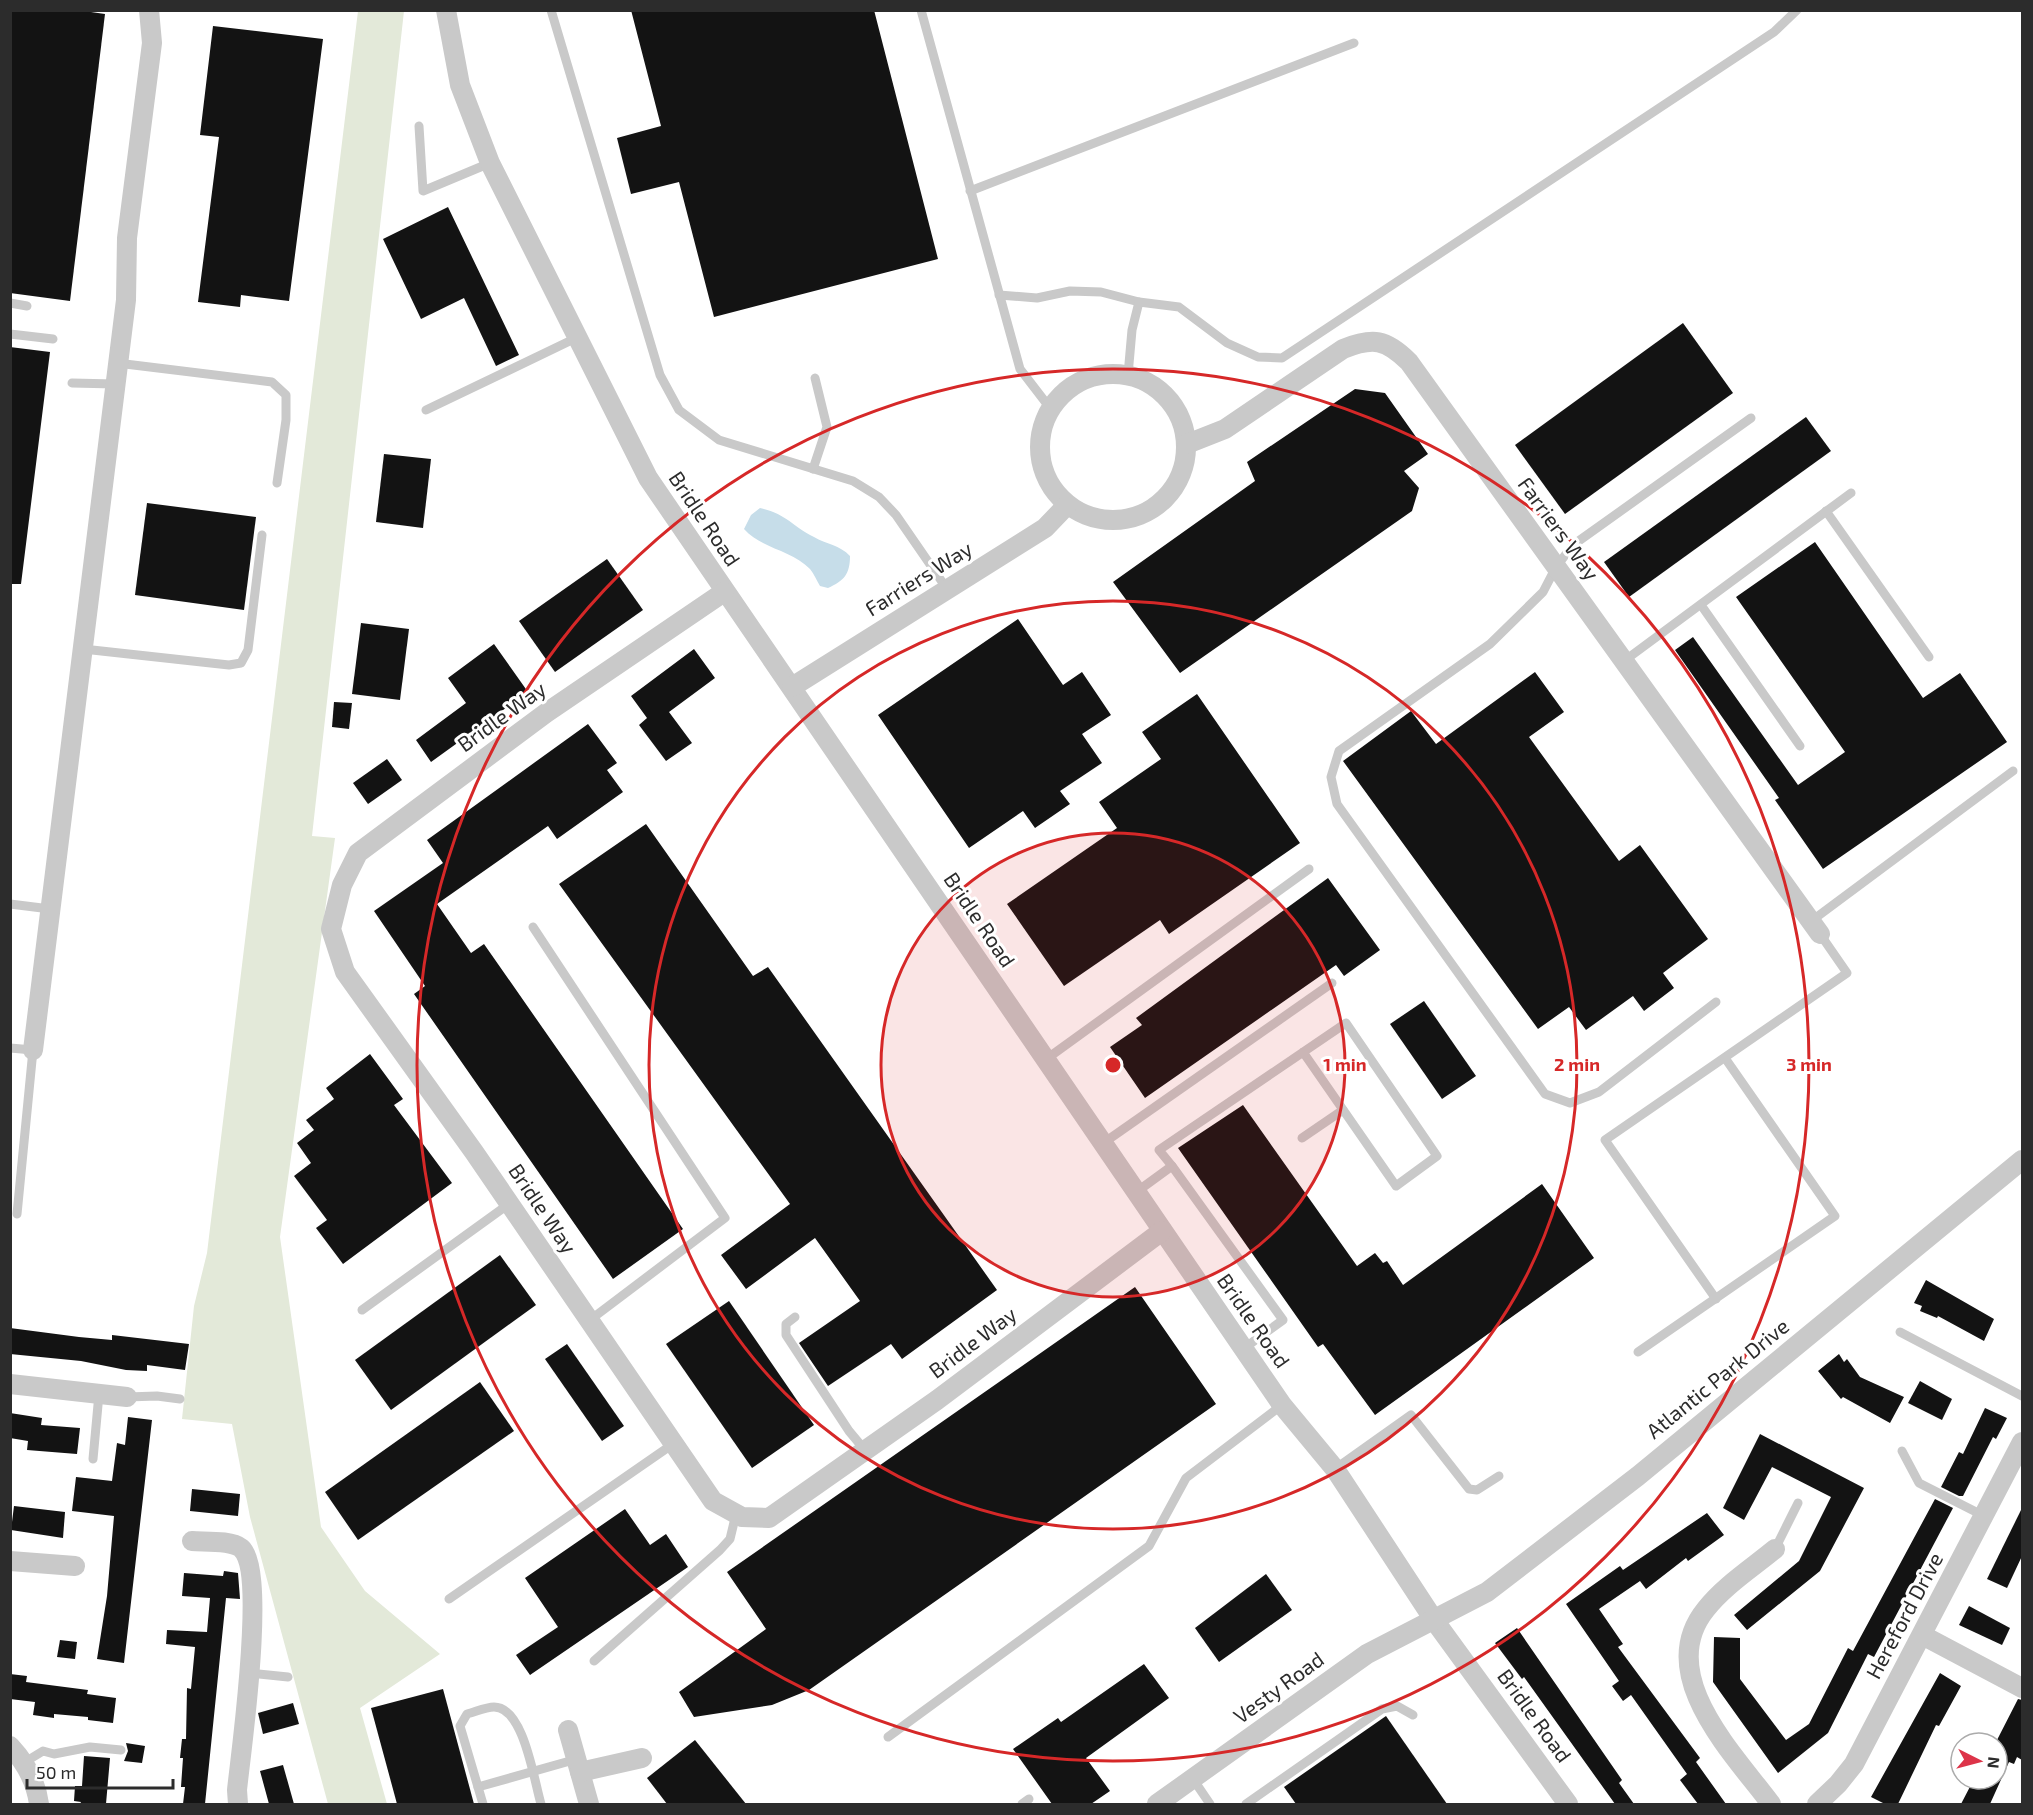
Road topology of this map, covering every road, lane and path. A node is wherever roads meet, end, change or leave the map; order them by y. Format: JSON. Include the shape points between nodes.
{"nodes":[{"id":1,"x":149,"y":10,"type":"edge"},
{"id":2,"x":446,"y":10,"type":"edge"},
{"id":3,"x":550,"y":10,"type":"edge"},
{"id":4,"x":921,"y":10,"type":"edge"},
{"id":5,"x":1797,"y":10,"type":"edge"},
{"id":6,"x":1354,"y":43,"type":"dead end"},
{"id":7,"x":419,"y":126,"type":"dead end"},
{"id":8,"x":490,"y":163,"type":"junction"},
{"id":9,"x":970,"y":191,"type":"junction"},
{"id":10,"x":999,"y":295,"type":"junction"},
{"id":11,"x":1139,"y":302,"type":"junction"},
{"id":12,"x":10,"y":303,"type":"edge"},
{"id":13,"x":27,"y":306,"type":"dead end"},
{"id":14,"x":10,"y":334,"type":"edge"},
{"id":15,"x":576,"y":338,"type":"junction"},
{"id":16,"x":52,"y":339,"type":"dead end"},
{"id":17,"x":117,"y":363,"type":"junction"},
{"id":18,"x":1128,"y":375,"type":"junction"},
{"id":19,"x":815,"y":378,"type":"dead end"},
{"id":20,"x":72,"y":384,"type":"dead end"},
{"id":21,"x":115,"y":384,"type":"junction"},
{"id":22,"x":1050,"y":408,"type":"junction"},
{"id":23,"x":426,"y":410,"type":"dead end"},
{"id":24,"x":1751,"y":418,"type":"dead end"},
{"id":25,"x":1187,"y":444,"type":"junction"},
{"id":26,"x":813,"y":469,"type":"junction"},
{"id":27,"x":277,"y":483,"type":"dead end"},
{"id":28,"x":1851,"y":493,"type":"dead end"},
{"id":29,"x":1067,"y":505,"type":"junction"},
{"id":30,"x":1826,"y":511,"type":"junction"},
{"id":31,"x":262,"y":535,"type":"dead end"},
{"id":32,"x":1556,"y":567,"type":"junction"},
{"id":33,"x":947,"y":589,"type":"junction"},
{"id":34,"x":724,"y":592,"type":"junction"},
{"id":35,"x":1701,"y":605,"type":"junction"},
{"id":36,"x":83,"y":649,"type":"junction"},
{"id":37,"x":1929,"y":657,"type":"dead end"},
{"id":38,"x":1624,"y":662,"type":"junction"},
{"id":39,"x":792,"y":687,"type":"junction"},
{"id":40,"x":1800,"y":746,"type":"dead end"},
{"id":41,"x":2013,"y":771,"type":"dead end"},
{"id":42,"x":1309,"y":870,"type":"dead end"},
{"id":43,"x":10,"y":904,"type":"edge"},
{"id":44,"x":50,"y":909,"type":"junction"},
{"id":45,"x":533,"y":927,"type":"dead end"},
{"id":46,"x":1815,"y":928,"type":"junction"},
{"id":47,"x":1332,"y":983,"type":"dead end"},
{"id":48,"x":1716,"y":1002,"type":"dead end"},
{"id":49,"x":10,"y":1048,"type":"edge"},
{"id":50,"x":33,"y":1050,"type":"junction"},
{"id":51,"x":1303,"y":1052,"type":"junction"},
{"id":52,"x":1725,"y":1058,"type":"junction"},
{"id":53,"x":1045,"y":1060,"type":"junction"},
{"id":54,"x":1343,"y":1110,"type":"junction"},
{"id":55,"x":1302,"y":1138,"type":"dead end"},
{"id":56,"x":1102,"y":1144,"type":"junction"},
{"id":57,"x":2022,"y":1160,"type":"edge"},
{"id":58,"x":1172,"y":1166,"type":"junction"},
{"id":59,"x":1135,"y":1193,"type":"junction"},
{"id":60,"x":509,"y":1204,"type":"junction"},
{"id":61,"x":17,"y":1214,"type":"dead end"},
{"id":62,"x":1162,"y":1232,"type":"junction"},
{"id":63,"x":1716,"y":1299,"type":"junction"},
{"id":64,"x":362,"y":1310,"type":"dead end"},
{"id":65,"x":795,"y":1317,"type":"dead end"},
{"id":66,"x":590,"y":1320,"type":"junction"},
{"id":67,"x":1900,"y":1332,"type":"dead end"},
{"id":68,"x":1243,"y":1349,"type":"junction"},
{"id":69,"x":1638,"y":1352,"type":"dead end"},
{"id":70,"x":10,"y":1384,"type":"edge"},
{"id":71,"x":99,"y":1394,"type":"junction"},
{"id":72,"x":2022,"y":1396,"type":"edge"},
{"id":73,"x":127,"y":1397,"type":"joint"},
{"id":74,"x":180,"y":1399,"type":"dead end"},
{"id":75,"x":1281,"y":1405,"type":"junction"},
{"id":76,"x":2022,"y":1442,"type":"edge"},
{"id":77,"x":672,"y":1444,"type":"junction"},
{"id":78,"x":864,"y":1449,"type":"junction"},
{"id":79,"x":1902,"y":1451,"type":"dead end"},
{"id":80,"x":93,"y":1459,"type":"dead end"},
{"id":81,"x":1335,"y":1469,"type":"junction"},
{"id":82,"x":1499,"y":1476,"type":"dead end"},
{"id":83,"x":1798,"y":1503,"type":"dead end"},
{"id":84,"x":736,"y":1514,"type":"junction"},
{"id":85,"x":1983,"y":1516,"type":"junction"},
{"id":86,"x":192,"y":1541,"type":"dead end"},
{"id":87,"x":1774,"y":1549,"type":"joint"},
{"id":88,"x":10,"y":1562,"type":"edge"},
{"id":89,"x":75,"y":1566,"type":"dead end"},
{"id":90,"x":449,"y":1599,"type":"dead end"},
{"id":91,"x":1434,"y":1620,"type":"junction"},
{"id":92,"x":1922,"y":1635,"type":"junction"},
{"id":93,"x":594,"y":1661,"type":"dead end"},
{"id":94,"x":249,"y":1673,"type":"junction"},
{"id":95,"x":288,"y":1677,"type":"dead end"},
{"id":96,"x":2022,"y":1688,"type":"edge"},
{"id":97,"x":1413,"y":1716,"type":"dead end"},
{"id":98,"x":568,"y":1730,"type":"dead end"},
{"id":99,"x":888,"y":1737,"type":"dead end"},
{"id":100,"x":10,"y":1746,"type":"edge"},
{"id":101,"x":121,"y":1750,"type":"dead end"},
{"id":102,"x":642,"y":1758,"type":"dead end"},
{"id":103,"x":25,"y":1762,"type":"junction"},
{"id":104,"x":578,"y":1766,"type":"junction"},
{"id":105,"x":531,"y":1771,"type":"junction"},
{"id":106,"x":1192,"y":1779,"type":"junction"},
{"id":107,"x":478,"y":1787,"type":"junction"},
{"id":108,"x":39,"y":1804,"type":"edge"},
{"id":109,"x":238,"y":1804,"type":"edge"},
{"id":110,"x":483,"y":1804,"type":"edge"},
{"id":111,"x":541,"y":1804,"type":"edge"},
{"id":112,"x":589,"y":1804,"type":"edge"},
{"id":113,"x":1157,"y":1804,"type":"edge"},
{"id":114,"x":1210,"y":1804,"type":"edge"},
{"id":115,"x":1246,"y":1804,"type":"edge"},
{"id":116,"x":1568,"y":1804,"type":"edge"},
{"id":117,"x":1771,"y":1804,"type":"edge"},
{"id":118,"x":1817,"y":1804,"type":"edge"}],
"edges":[{"from":1,"to":17,"type":"street","via":[[152,43],[127,238],[126,300]]},
{"from":2,"to":8,"type":"street","name":"Bridle Road","via":[[460,85]]},
{"from":3,"to":26,"type":"lane","via":[[660,375],[679,410],[719,440]]},
{"from":4,"to":9,"type":"lane"},
{"from":5,"to":11,"type":"lane","via":[[1774,32],[1282,358],[1258,357],[1227,344],[1179,307]]},
{"from":6,"to":9,"type":"lane"},
{"from":7,"to":8,"type":"lane","via":[[423,190]]},
{"from":8,"to":15,"type":"street","name":"Bridle Road"},
{"from":9,"to":10,"type":"lane"},
{"from":10,"to":11,"type":"lane","via":[[1037,298],[1070,291],[1101,292]]},
{"from":10,"to":22,"type":"lane","via":[[1020,369]]},
{"from":11,"to":18,"type":"lane"},
{"from":12,"to":13,"type":"lane"},
{"from":14,"to":16,"type":"lane"},
{"from":15,"to":23,"type":"lane"},
{"from":15,"to":34,"type":"street","name":"Bridle Road","via":[[648,478]]},
{"from":17,"to":21,"type":"street"},
{"from":17,"to":27,"type":"lane","via":[[272,382],[286,395]]},
{"from":18,"to":22,"type":"street","via":[[1099,374],[1074,384]]},
{"from":18,"to":25,"type":"street","via":[[1154,385],[1168,398],[1182,422]]},
{"from":19,"to":26,"type":"lane","via":[[827,427]]},
{"from":20,"to":21,"type":"lane"},
{"from":21,"to":36,"type":"street"},
{"from":22,"to":29,"type":"street","via":[[1039,443],[1042,467],[1050,485]]},
{"from":24,"to":32,"type":"lane","via":[[1573,545]]},
{"from":25,"to":29,"type":"street","via":[[1182,474],[1168,497],[1153,509],[1130,519],[1105,520]]},
{"from":25,"to":32,"type":"street","name":"Farriers Way","via":[[1225,429],[1343,349],[1365,340],[1392,345],[1409,362]]},
{"from":26,"to":33,"type":"lane","via":[[853,481],[879,497]]},
{"from":28,"to":30,"type":"lane"},
{"from":29,"to":33,"type":"street","name":"Farriers Way","via":[[1045,528]]},
{"from":30,"to":35,"type":"lane"},
{"from":30,"to":37,"type":"lane"},
{"from":31,"to":36,"type":"lane","via":[[248,650],[240,663]]},
{"from":32,"to":38,"type":"street","name":"Farriers Way"},
{"from":32,"to":48,"type":"lane","via":[[1543,592],[1490,644],[1340,751],[1331,777],[1337,804],[1545,1094],[1570,1103],[1599,1092]]},
{"from":33,"to":39,"type":"street","name":"Farriers Way"},
{"from":34,"to":39,"type":"street","name":"Bridle Road"},
{"from":34,"to":60,"type":"street","name":"Bridle Way","via":[[546,713],[358,853],[342,885],[331,929],[345,972]]},
{"from":35,"to":38,"type":"lane"},
{"from":35,"to":40,"type":"lane"},
{"from":36,"to":44,"type":"street"},
{"from":38,"to":46,"type":"street","name":"Farriers Way"},
{"from":39,"to":53,"type":"street","name":"Bridle Road"},
{"from":41,"to":46,"type":"lane"},
{"from":42,"to":53,"type":"lane"},
{"from":43,"to":44,"type":"lane"},
{"from":44,"to":50,"type":"street"},
{"from":45,"to":66,"type":"lane","via":[[725,1218]]},
{"from":46,"to":52,"type":"lane","via":[[1847,973]]},
{"from":47,"to":56,"type":"lane"},
{"from":49,"to":50,"type":"lane"},
{"from":50,"to":61,"type":"lane"},
{"from":51,"to":54,"type":"lane"},
{"from":51,"to":54,"type":"lane","via":[[1346,1023],[1437,1156],[1396,1186]]},
{"from":51,"to":58,"type":"lane","via":[[1159,1150]]},
{"from":52,"to":63,"type":"lane","via":[[1834,1216]]},
{"from":52,"to":63,"type":"lane","via":[[1605,1140]]},
{"from":53,"to":56,"type":"street","name":"Bridle Road"},
{"from":54,"to":55,"type":"lane"},
{"from":56,"to":59,"type":"street","name":"Bridle Road"},
{"from":57,"to":91,"type":"street","name":"Atlantic Park Drive","via":[[1638,1476],[1478,1598]]},
{"from":58,"to":59,"type":"lane"},
{"from":58,"to":68,"type":"lane","via":[[1283,1320]]},
{"from":59,"to":62,"type":"street","name":"Bridle Road"},
{"from":60,"to":64,"type":"lane"},
{"from":60,"to":66,"type":"street","name":"Bridle Way"},
{"from":62,"to":68,"type":"street","name":"Bridle Road"},
{"from":62,"to":78,"type":"street","name":"Bridle Way","via":[[937,1400]]},
{"from":63,"to":69,"type":"lane"},
{"from":65,"to":78,"type":"lane","via":[[786,1324],[786,1335]]},
{"from":66,"to":77,"type":"street","name":"Bridle Way"},
{"from":67,"to":72,"type":"lane"},
{"from":68,"to":75,"type":"street","name":"Bridle Road"},
{"from":70,"to":71,"type":"street"},
{"from":71,"to":73,"type":"street"},
{"from":71,"to":80,"type":"lane"},
{"from":73,"to":74,"type":"lane"},
{"from":75,"to":81,"type":"street","name":"Bridle Road"},
{"from":75,"to":99,"type":"lane","via":[[1186,1478],[1149,1546]]},
{"from":76,"to":85,"type":"street","name":"Hereford Drive"},
{"from":77,"to":84,"type":"street","name":"Bridle Way","via":[[712,1501]]},
{"from":77,"to":90,"type":"lane"},
{"from":78,"to":84,"type":"street","name":"Bridle Way","via":[[769,1518]]},
{"from":79,"to":85,"type":"lane","via":[[1919,1483]]},
{"from":81,"to":82,"type":"lane","via":[[1411,1414],[1468,1489],[1477,1490]]},
{"from":81,"to":91,"type":"street","name":"Bridle Road"},
{"from":83,"to":87,"type":"lane"},
{"from":84,"to":93,"type":"lane","via":[[730,1539],[720,1550]]},
{"from":85,"to":92,"type":"street","name":"Hereford Drive"},
{"from":86,"to":94,"type":"street","via":[[236,1545],[246,1554],[253,1612]]},
{"from":87,"to":117,"type":"street","via":[[1706,1609],[1694,1633],[1689,1660],[1697,1700]]},
{"from":88,"to":89,"type":"street"},
{"from":91,"to":106,"type":"street","name":"Vesty Road","via":[[1367,1654]]},
{"from":91,"to":116,"type":"street","name":"Bridle Road"},
{"from":92,"to":96,"type":"street"},
{"from":92,"to":118,"type":"street","name":"Hereford Drive","via":[[1854,1764]]},
{"from":94,"to":95,"type":"lane"},
{"from":94,"to":109,"type":"street"},
{"from":97,"to":115,"type":"lane","via":[[1397,1706],[1382,1709]]},
{"from":98,"to":104,"type":"street"},
{"from":100,"to":103,"type":"street"},
{"from":101,"to":103,"type":"lane","via":[[82,1748],[54,1754],[43,1751]]},
{"from":102,"to":104,"type":"street"},
{"from":103,"to":108,"type":"street"},
{"from":104,"to":105,"type":"lane"},
{"from":104,"to":112,"type":"street"},
{"from":105,"to":107,"type":"lane"},
{"from":105,"to":107,"type":"lane","via":[[520,1727],[507,1710],[494,1707],[467,1714],[460,1726]]},
{"from":105,"to":111,"type":"lane"},
{"from":106,"to":113,"type":"street","name":"Vesty Road"},
{"from":106,"to":114,"type":"lane"},
{"from":107,"to":110,"type":"lane"}]}
